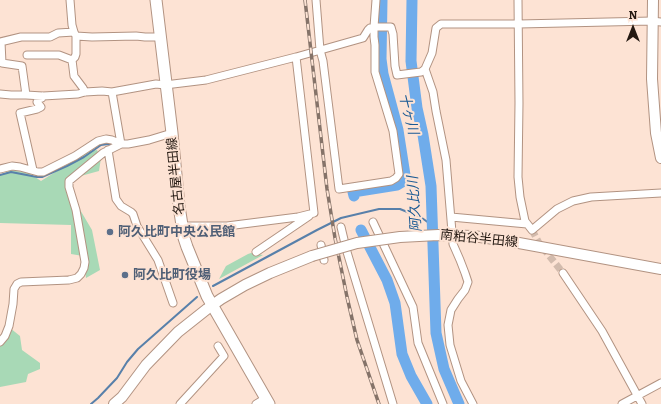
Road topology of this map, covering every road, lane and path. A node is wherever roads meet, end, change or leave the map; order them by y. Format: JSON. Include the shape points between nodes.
{"nodes":[{"id":1,"x":70,"y":0,"type":"edge"},
{"id":2,"x":156,"y":0,"type":"edge"},
{"id":3,"x":316,"y":0,"type":"edge"},
{"id":4,"x":376,"y":0,"type":"edge"},
{"id":5,"x":518,"y":0,"type":"edge"},
{"id":6,"x":653,"y":0,"type":"edge"},
{"id":7,"x":657,"y":21,"type":"edge"},
{"id":8,"x":519,"y":24,"type":"junction"},
{"id":9,"x":376,"y":27,"type":"junction"},
{"id":10,"x":75,"y":34,"type":"junction"},
{"id":11,"x":160,"y":37,"type":"junction"},
{"id":12,"x":1,"y":42,"type":"edge"},
{"id":13,"x":320,"y":50,"type":"junction"},
{"id":14,"x":27,"y":56,"type":"dead end"},
{"id":15,"x":296,"y":56,"type":"junction"},
{"id":16,"x":72,"y":60,"type":"junction"},
{"id":17,"x":423,"y":70,"type":"junction"},
{"id":18,"x":165,"y":85,"type":"junction"},
{"id":19,"x":85,"y":92,"type":"junction"},
{"id":20,"x":112,"y":92,"type":"junction"},
{"id":21,"x":0,"y":94,"type":"edge"},
{"id":22,"x":26,"y":95,"type":"junction"},
{"id":23,"x":43,"y":96,"type":"junction"},
{"id":24,"x":657,"y":107,"type":"edge"},
{"id":25,"x":172,"y":134,"type":"junction"},
{"id":26,"x":121,"y":144,"type":"junction"},
{"id":27,"x":108,"y":150,"type":"junction"},
{"id":28,"x":661,"y":158,"type":"edge"},
{"id":29,"x":0,"y":169,"type":"edge"},
{"id":30,"x":33,"y":170,"type":"junction"},
{"id":31,"x":661,"y":193,"type":"edge"},
{"id":32,"x":314,"y":213,"type":"junction"},
{"id":33,"x":451,"y":217,"type":"junction"},
{"id":34,"x":373,"y":222,"type":"dead end"},
{"id":35,"x":527,"y":224,"type":"junction"},
{"id":36,"x":182,"y":226,"type":"junction"},
{"id":37,"x":341,"y":227,"type":"dead end"},
{"id":38,"x":321,"y":245,"type":"dead end"},
{"id":39,"x":256,"y":252,"type":"dead end"},
{"id":40,"x":324,"y":260,"type":"dead end"},
{"id":41,"x":661,"y":269,"type":"edge"},
{"id":42,"x":563,"y":273,"type":"tunnel mouth"},
{"id":43,"x":173,"y":303,"type":"dead end"},
{"id":44,"x":212,"y":305,"type":"junction"},
{"id":45,"x":0,"y":342,"type":"edge"},
{"id":46,"x":218,"y":346,"type":"dead end"},
{"id":47,"x":661,"y":383,"type":"edge"},
{"id":48,"x":637,"y":396,"type":"junction"},
{"id":49,"x":268,"y":401,"type":"edge"},
{"id":50,"x":114,"y":404,"type":"edge"},
{"id":51,"x":180,"y":404,"type":"edge"},
{"id":52,"x":256,"y":404,"type":"edge"},
{"id":53,"x":393,"y":404,"type":"edge"},
{"id":54,"x":443,"y":404,"type":"edge"},
{"id":55,"x":473,"y":404,"type":"edge"},
{"id":56,"x":622,"y":404,"type":"edge"},
{"id":57,"x":642,"y":404,"type":"edge"}],
"edges":[{"from":1,"to":10,"type":"street"},
{"from":2,"to":11,"type":"main road","name":"名古屋半田線"},
{"from":3,"to":13,"type":"street"},
{"from":4,"to":9,"type":"street"},
{"from":5,"to":8,"type":"street"},
{"from":6,"to":7,"type":"main road"},
{"from":7,"to":8,"type":"street"},
{"from":7,"to":24,"type":"main road","via":[[652,79]]},
{"from":8,"to":17,"type":"street","via":[[441,24],[436,28],[432,54]]},
{"from":8,"to":35,"type":"street","via":[[518,177],[524,221]]},
{"from":9,"to":13,"type":"street","via":[[368,30],[363,38]]},
{"from":9,"to":13,"type":"street","via":[[375,72],[393,131],[399,174],[391,181],[339,190]]},
{"from":9,"to":17,"type":"street","via":[[391,27],[395,70],[398,75]]},
{"from":10,"to":11,"type":"street","via":[[92,37]]},
{"from":10,"to":12,"type":"street","via":[[58,33],[50,38],[21,37]]},
{"from":10,"to":16,"type":"street","via":[[76,54]]},
{"from":11,"to":18,"type":"main road","name":"名古屋半田線"},
{"from":12,"to":22,"type":"street","via":[[2,63],[22,66]]},
{"from":13,"to":15,"type":"street"},
{"from":14,"to":16,"type":"street","via":[[59,55]]},
{"from":15,"to":18,"type":"street","via":[[206,80]]},
{"from":15,"to":32,"type":"street"},
{"from":16,"to":19,"type":"street","via":[[74,76]]},
{"from":17,"to":33,"type":"street","via":[[433,92],[446,160]]},
{"from":18,"to":20,"type":"street","via":[[156,84]]},
{"from":18,"to":25,"type":"main road","name":"名古屋半田線"},
{"from":19,"to":20,"type":"street"},
{"from":19,"to":23,"type":"street"},
{"from":20,"to":26,"type":"street"},
{"from":21,"to":22,"type":"street"},
{"from":22,"to":23,"type":"street"},
{"from":23,"to":30,"type":"street","via":[[37,102],[40,107],[20,112]]},
{"from":24,"to":28,"type":"main road","via":[[656,133]]},
{"from":25,"to":26,"type":"street"},
{"from":25,"to":36,"type":"main road","name":"名古屋半田線"},
{"from":26,"to":27,"type":"street"},
{"from":26,"to":30,"type":"street","via":[[106,139],[98,141],[61,164],[43,172]]},
{"from":27,"to":43,"type":"street","via":[[116,199],[133,214],[137,226],[158,260]]},
{"from":27,"to":45,"type":"street","via":[[70,181],[69,187],[76,210],[85,262],[81,274],[69,280],[17,284],[14,289],[9,326]]},
{"from":29,"to":30,"type":"street","via":[[20,166]]},
{"from":31,"to":35,"type":"street","via":[[573,200],[557,209],[532,230]]},
{"from":32,"to":36,"type":"street","via":[[227,226]]},
{"from":32,"to":39,"type":"street"},
{"from":33,"to":35,"type":"street"},
{"from":33,"to":55,"type":"street","via":[[453,244],[468,282],[452,310],[448,325],[450,345],[461,381]]},
{"from":34,"to":54,"type":"street","via":[[413,307],[418,343]]},
{"from":36,"to":44,"type":"main road","name":"名古屋半田線","via":[[187,247]]},
{"from":37,"to":53,"type":"street"},
{"from":38,"to":40,"type":"street"},
{"from":41,"to":44,"type":"main road","name":"南粕谷半田線","bridge":true,"via":[[473,236],[400,237],[357,243],[312,256],[270,273]]},
{"from":42,"to":48,"type":"street","via":[[602,331]]},
{"from":44,"to":49,"type":"main road","name":"名古屋半田線"},
{"from":44,"to":50,"type":"main road","name":"南粕谷半田線","via":[[178,332]]},
{"from":46,"to":51,"type":"street","via":[[224,356]]},
{"from":47,"to":48,"type":"street"},
{"from":48,"to":56,"type":"street"},
{"from":48,"to":57,"type":"street"},
{"from":49,"to":52,"type":"street"}]}
